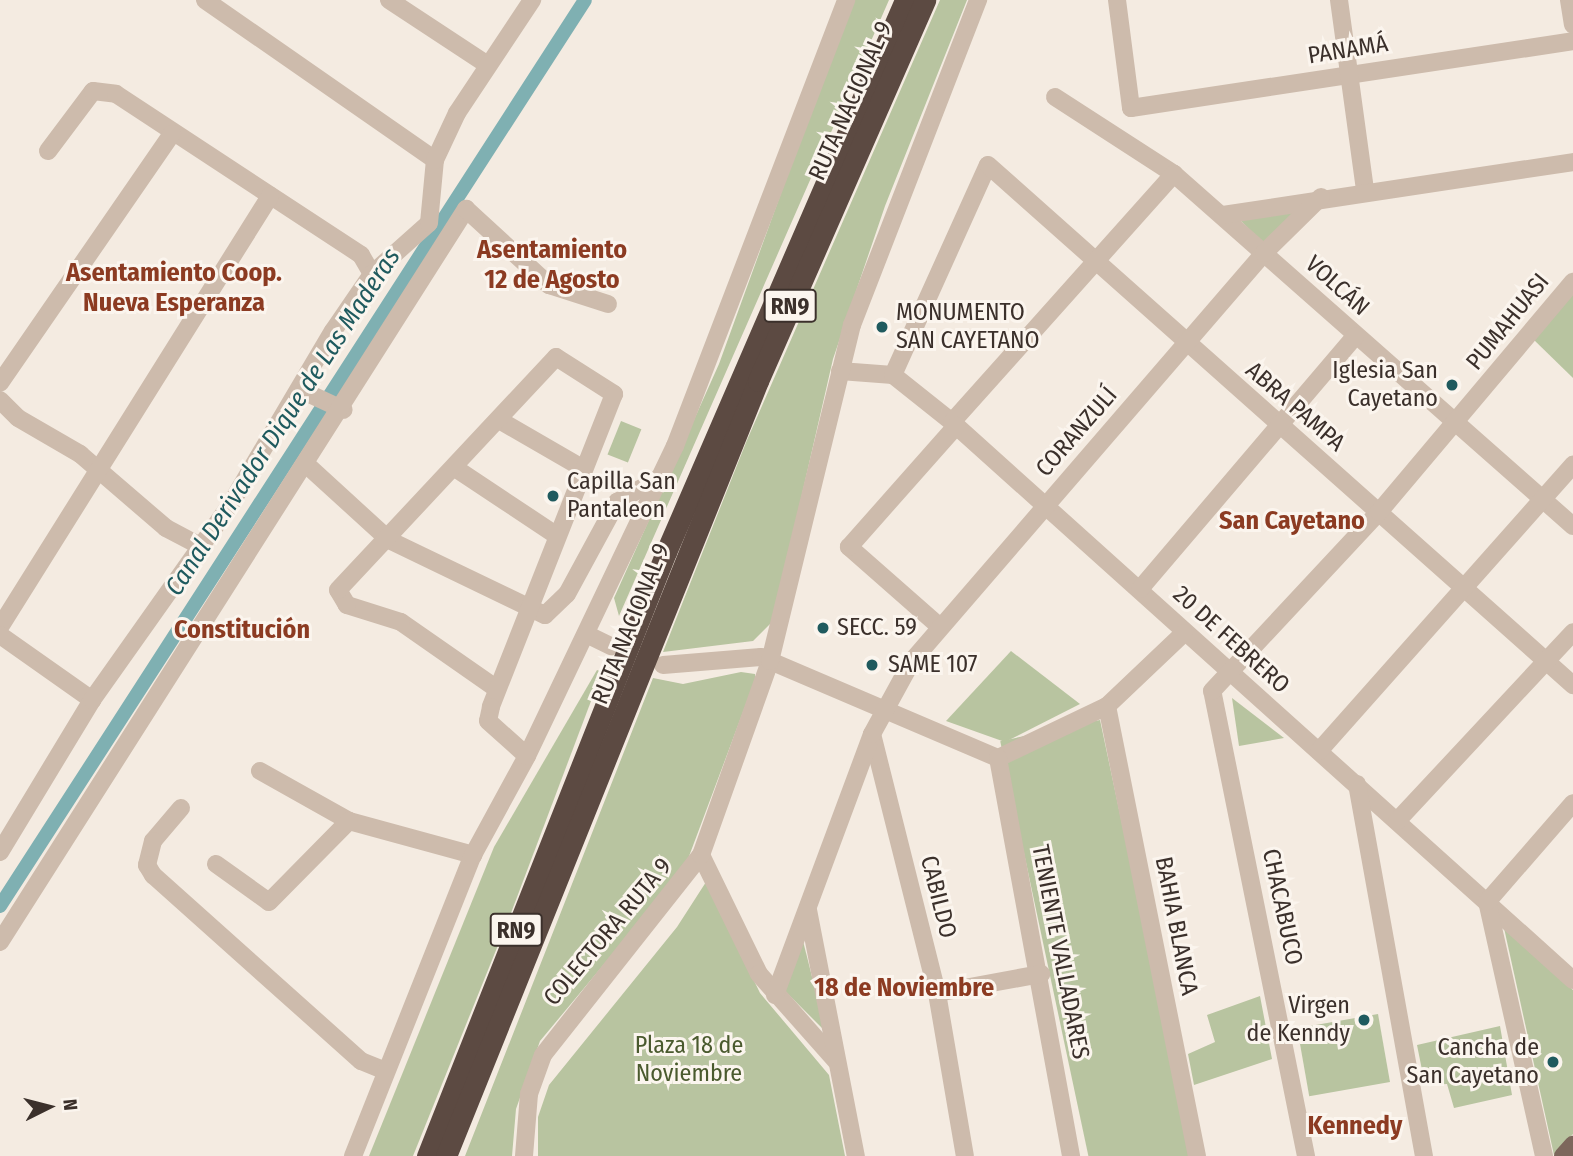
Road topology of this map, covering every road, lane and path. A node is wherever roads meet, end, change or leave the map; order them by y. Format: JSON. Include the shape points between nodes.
{"nodes":[{"id":1,"x":205,"y":0,"type":"edge"},
{"id":2,"x":389,"y":0,"type":"edge"},
{"id":3,"x":532,"y":0,"type":"edge"},
{"id":4,"x":846,"y":0,"type":"edge"},
{"id":5,"x":905,"y":0,"type":"edge"},
{"id":6,"x":925,"y":0,"type":"edge"},
{"id":7,"x":978,"y":0,"type":"edge"},
{"id":8,"x":1116,"y":0,"type":"edge"},
{"id":9,"x":1339,"y":0,"type":"edge"},
{"id":10,"x":1569,"y":0,"type":"edge"},
{"id":11,"x":1573,"y":25,"type":"edge"},
{"id":12,"x":1573,"y":41,"type":"edge"},
{"id":13,"x":486,"y":64,"type":"junction"},
{"id":14,"x":1349,"y":74,"type":"junction"},
{"id":15,"x":1055,"y":97,"type":"dead end"},
{"id":16,"x":172,"y":134,"type":"junction"},
{"id":17,"x":48,"y":151,"type":"dead end"},
{"id":18,"x":435,"y":160,"type":"junction"},
{"id":19,"x":1573,"y":162,"type":"edge"},
{"id":20,"x":1174,"y":174,"type":"junction"},
{"id":21,"x":1365,"y":189,"type":"junction"},
{"id":22,"x":270,"y":196,"type":"junction"},
{"id":23,"x":1321,"y":197,"type":"junction"},
{"id":24,"x":1223,"y":215,"type":"junction"},
{"id":25,"x":1264,"y":253,"type":"junction"},
{"id":26,"x":1096,"y":259,"type":"junction"},
{"id":27,"x":372,"y":274,"type":"junction"},
{"id":28,"x":1573,"y":282,"type":"edge"},
{"id":29,"x":608,"y":304,"type":"dead end"},
{"id":30,"x":1355,"y":336,"type":"junction"},
{"id":31,"x":1185,"y":344,"type":"junction"},
{"id":32,"x":840,"y":370,"type":"junction"},
{"id":33,"x":893,"y":375,"type":"junction"},
{"id":34,"x":0,"y":383,"type":"edge"},
{"id":35,"x":301,"y":390,"type":"junction"},
{"id":36,"x":0,"y":400,"type":"edge"},
{"id":37,"x":332,"y":405,"type":"junction"},
{"id":38,"x":499,"y":421,"type":"junction"},
{"id":39,"x":1457,"y":423,"type":"junction"},
{"id":40,"x":954,"y":424,"type":"junction"},
{"id":41,"x":1280,"y":426,"type":"junction"},
{"id":42,"x":1573,"y":465,"type":"edge"},
{"id":43,"x":308,"y":466,"type":"junction"},
{"id":44,"x":455,"y":468,"type":"junction"},
{"id":45,"x":582,"y":468,"type":"junction"},
{"id":46,"x":100,"y":471,"type":"junction"},
{"id":47,"x":659,"y":478,"type":"junction"},
{"id":48,"x":1543,"y":499,"type":"junction"},
{"id":49,"x":1046,"y":505,"type":"junction"},
{"id":50,"x":1379,"y":512,"type":"junction"},
{"id":51,"x":1573,"y":526,"type":"edge"},
{"id":52,"x":556,"y":534,"type":"junction"},
{"id":53,"x":389,"y":540,"type":"junction"},
{"id":54,"x":202,"y":547,"type":"junction"},
{"id":55,"x":1464,"y":588,"type":"junction"},
{"id":56,"x":1140,"y":589,"type":"junction"},
{"id":57,"x":528,"y":610,"type":"junction"},
{"id":58,"x":653,"y":611,"type":"junction"},
{"id":59,"x":939,"y":626,"type":"junction"},
{"id":60,"x":0,"y":627,"type":"edge"},
{"id":61,"x":1573,"y":632,"type":"edge"},
{"id":62,"x":1184,"y":633,"type":"junction"},
{"id":63,"x":586,"y":634,"type":"junction"},
{"id":64,"x":0,"y":635,"type":"edge"},
{"id":65,"x":611,"y":646,"type":"dead end"},
{"id":66,"x":770,"y":661,"type":"junction"},
{"id":67,"x":1546,"y":661,"type":"junction"},
{"id":68,"x":663,"y":665,"type":"dead end"},
{"id":69,"x":1227,"y":673,"type":"junction"},
{"id":70,"x":1573,"y":685,"type":"edge"},
{"id":71,"x":498,"y":689,"type":"junction"},
{"id":72,"x":92,"y":700,"type":"junction"},
{"id":73,"x":1107,"y":706,"type":"junction"},
{"id":74,"x":615,"y":708,"type":"junction"},
{"id":75,"x":883,"y":709,"type":"junction"},
{"id":76,"x":872,"y":734,"type":"junction"},
{"id":77,"x":1319,"y":751,"type":"junction"},
{"id":78,"x":527,"y":756,"type":"junction"},
{"id":79,"x":998,"y":758,"type":"junction"},
{"id":80,"x":260,"y":771,"type":"dead end"},
{"id":81,"x":1357,"y":784,"type":"junction"},
{"id":82,"x":1573,"y":803,"type":"edge"},
{"id":83,"x":181,"y":808,"type":"dead end"},
{"id":84,"x":349,"y":821,"type":"junction"},
{"id":85,"x":1398,"y":821,"type":"junction"},
{"id":86,"x":0,"y":852,"type":"edge"},
{"id":87,"x":473,"y":855,"type":"junction"},
{"id":88,"x":701,"y":855,"type":"junction"},
{"id":89,"x":216,"y":864,"type":"dead end"},
{"id":90,"x":1487,"y":902,"type":"junction"},
{"id":91,"x":808,"y":910,"type":"junction"},
{"id":92,"x":0,"y":942,"type":"edge"},
{"id":93,"x":1041,"y":974,"type":"junction"},
{"id":94,"x":1572,"y":976,"type":"edge"},
{"id":95,"x":937,"y":993,"type":"junction"},
{"id":96,"x":775,"y":995,"type":"junction"},
{"id":97,"x":838,"y":1062,"type":"junction"},
{"id":98,"x":386,"y":1071,"type":"junction"},
{"id":99,"x":1573,"y":1145,"type":"edge"},
{"id":100,"x":353,"y":1156,"type":"edge"},
{"id":101,"x":427,"y":1156,"type":"edge"},
{"id":102,"x":446,"y":1156,"type":"edge"},
{"id":103,"x":524,"y":1156,"type":"edge"},
{"id":104,"x":856,"y":1156,"type":"edge"},
{"id":105,"x":965,"y":1156,"type":"edge"},
{"id":106,"x":1071,"y":1156,"type":"edge"},
{"id":107,"x":1196,"y":1156,"type":"edge"},
{"id":108,"x":1306,"y":1156,"type":"edge"},
{"id":109,"x":1424,"y":1156,"type":"edge"},
{"id":110,"x":1544,"y":1156,"type":"edge"},
{"id":111,"x":1563,"y":1156,"type":"edge"}],
"edges":[{"from":1,"to":18,"type":"street"},
{"from":2,"to":13,"type":"street"},
{"from":3,"to":13,"type":"street"},
{"from":4,"to":47,"type":"street"},
{"from":5,"to":58,"type":"highway","name":"RUTA NACIONAL 9","number":"RN9"},
{"from":6,"to":58,"type":"highway","name":"RUTA NACIONAL 9","number":"RN9"},
{"from":7,"to":32,"type":"street","name":"COLECTORA RUTA 9","via":[[868,274]]},
{"from":8,"to":14,"type":"street","name":"PANAMÁ","via":[[1131,108]]},
{"from":9,"to":14,"type":"street"},
{"from":10,"to":11,"type":"street"},
{"from":12,"to":14,"type":"street","name":"PANAMÁ"},
{"from":13,"to":18,"type":"street"},
{"from":14,"to":21,"type":"street"},
{"from":15,"to":20,"type":"street","name":"VOLCÁN"},
{"from":16,"to":17,"type":"street","via":[[116,94],[93,91]]},
{"from":16,"to":22,"type":"street"},
{"from":16,"to":34,"type":"street"},
{"from":18,"to":27,"type":"street","via":[[429,223]]},
{"from":19,"to":21,"type":"street"},
{"from":20,"to":24,"type":"street","name":"VOLCÁN"},
{"from":20,"to":26,"type":"street"},
{"from":21,"to":23,"type":"street"},
{"from":22,"to":27,"type":"street","via":[[361,255]]},
{"from":22,"to":46,"type":"street"},
{"from":23,"to":24,"type":"street"},
{"from":23,"to":25,"type":"street","name":"CORANZULÍ"},
{"from":24,"to":25,"type":"street","name":"VOLCÁN"},
{"from":25,"to":30,"type":"street","name":"VOLCÁN"},
{"from":25,"to":31,"type":"street","name":"CORANZULÍ"},
{"from":26,"to":31,"type":"street","name":"ABRA PAMPA"},
{"from":26,"to":33,"type":"street","name":"ABRA PAMPA","via":[[988,164]]},
{"from":26,"to":40,"type":"street"},
{"from":27,"to":35,"type":"street"},
{"from":28,"to":39,"type":"street","name":"PUMAHUASI"},
{"from":29,"to":37,"type":"street","via":[[549,285],[466,209]]},
{"from":30,"to":39,"type":"street","name":"VOLCÁN"},
{"from":30,"to":41,"type":"street"},
{"from":31,"to":41,"type":"street","name":"ABRA PAMPA"},
{"from":31,"to":49,"type":"street","name":"CORANZULÍ"},
{"from":32,"to":33,"type":"street"},
{"from":32,"to":66,"type":"street","name":"COLECTORA RUTA 9"},
{"from":33,"to":40,"type":"street","name":"20 DE FEBRERO"},
{"from":35,"to":37,"type":"street"},
{"from":35,"to":54,"type":"street"},
{"from":36,"to":46,"type":"street","via":[[18,418]]},
{"from":37,"to":43,"type":"street"},
{"from":38,"to":44,"type":"street"},
{"from":38,"to":45,"type":"street"},
{"from":38,"to":45,"type":"street","via":[[556,357],[614,394]]},
{"from":39,"to":48,"type":"street","name":"VOLCÁN"},
{"from":39,"to":50,"type":"street","name":"PUMAHUASI"},
{"from":40,"to":49,"type":"street","name":"20 DE FEBRERO"},
{"from":40,"to":59,"type":"street","via":[[849,547]]},
{"from":41,"to":50,"type":"street","name":"ABRA PAMPA"},
{"from":41,"to":56,"type":"street"},
{"from":42,"to":48,"type":"street"},
{"from":43,"to":53,"type":"street"},
{"from":43,"to":92,"type":"street"},
{"from":44,"to":52,"type":"street"},
{"from":44,"to":53,"type":"street"},
{"from":45,"to":52,"type":"street"},
{"from":46,"to":54,"type":"street","via":[[166,528]]},
{"from":46,"to":60,"type":"street"},
{"from":47,"to":57,"type":"street","via":[[617,502],[555,610]]},
{"from":47,"to":63,"type":"street"},
{"from":48,"to":51,"type":"street","name":"VOLCÁN"},
{"from":48,"to":55,"type":"street"},
{"from":49,"to":56,"type":"street","name":"20 DE FEBRERO"},
{"from":49,"to":59,"type":"street","name":"CORANZULÍ"},
{"from":50,"to":55,"type":"street","name":"ABRA PAMPA"},
{"from":50,"to":69,"type":"street","name":"PUMAHUASI"},
{"from":52,"to":57,"type":"street"},
{"from":53,"to":57,"type":"street"},
{"from":53,"to":71,"type":"street","via":[[338,590],[347,605],[401,622]]},
{"from":54,"to":72,"type":"street"},
{"from":55,"to":67,"type":"street","name":"ABRA PAMPA"},
{"from":55,"to":77,"type":"street"},
{"from":56,"to":62,"type":"street","name":"20 DE FEBRERO"},
{"from":57,"to":71,"type":"street"},
{"from":58,"to":74,"type":"highway","name":"RUTA NACIONAL 9","number":"RN9"},
{"from":59,"to":75,"type":"street","name":"CORANZULÍ"},
{"from":61,"to":67,"type":"street"},
{"from":62,"to":69,"type":"street","name":"20 DE FEBRERO"},
{"from":62,"to":73,"type":"street"},
{"from":63,"to":65,"type":"street"},
{"from":63,"to":78,"type":"street"},
{"from":64,"to":72,"type":"street"},
{"from":66,"to":68,"type":"street","via":[[749,656]]},
{"from":66,"to":75,"type":"street"},
{"from":66,"to":88,"type":"street","name":"COLECTORA RUTA 9"},
{"from":67,"to":70,"type":"street","name":"ABRA PAMPA"},
{"from":67,"to":85,"type":"street"},
{"from":69,"to":77,"type":"street","name":"20 DE FEBRERO"},
{"from":69,"to":108,"type":"street","name":"CHACABUCO","via":[[1212,691]]},
{"from":71,"to":78,"type":"street","via":[[488,721]]},
{"from":72,"to":86,"type":"street"},
{"from":73,"to":79,"type":"street"},
{"from":73,"to":107,"type":"street","name":"BAHIA BLANCA"},
{"from":74,"to":101,"type":"highway","name":"RUTA NACIONAL 9","number":"RN9"},
{"from":74,"to":102,"type":"highway","name":"RUTA NACIONAL 9","number":"RN9"},
{"from":75,"to":76,"type":"street","name":"CORANZULÍ"},
{"from":75,"to":79,"type":"street"},
{"from":76,"to":91,"type":"street","name":"CORANZULÍ"},
{"from":76,"to":95,"type":"street","name":"CABILDO"},
{"from":77,"to":81,"type":"street","name":"20 DE FEBRERO"},
{"from":78,"to":87,"type":"street"},
{"from":79,"to":93,"type":"street","name":"TENIENTE VALLADARES"},
{"from":80,"to":84,"type":"street"},
{"from":81,"to":85,"type":"street","name":"20 DE FEBRERO"},
{"from":81,"to":109,"type":"street"},
{"from":82,"to":90,"type":"street"},
{"from":83,"to":98,"type":"street","via":[[153,841],[147,865],[153,875],[361,1061]]},
{"from":84,"to":87,"type":"street"},
{"from":84,"to":89,"type":"street","via":[[269,902]]},
{"from":85,"to":90,"type":"street","name":"20 DE FEBRERO"},
{"from":87,"to":98,"type":"street"},
{"from":88,"to":96,"type":"street"},
{"from":88,"to":103,"type":"street","name":"COLECTORA RUTA 9","via":[[543,1055],[529,1094]]},
{"from":90,"to":94,"type":"street","name":"20 DE FEBRERO"},
{"from":90,"to":110,"type":"street"},
{"from":91,"to":96,"type":"street","name":"CORANZULÍ"},
{"from":91,"to":97,"type":"street"},
{"from":93,"to":95,"type":"street"},
{"from":93,"to":106,"type":"street","name":"TENIENTE VALLADARES"},
{"from":95,"to":105,"type":"street","name":"CABILDO"},
{"from":96,"to":97,"type":"street"},
{"from":97,"to":104,"type":"street"},
{"from":98,"to":100,"type":"street"},
{"from":99,"to":111,"type":"main road"}]}
